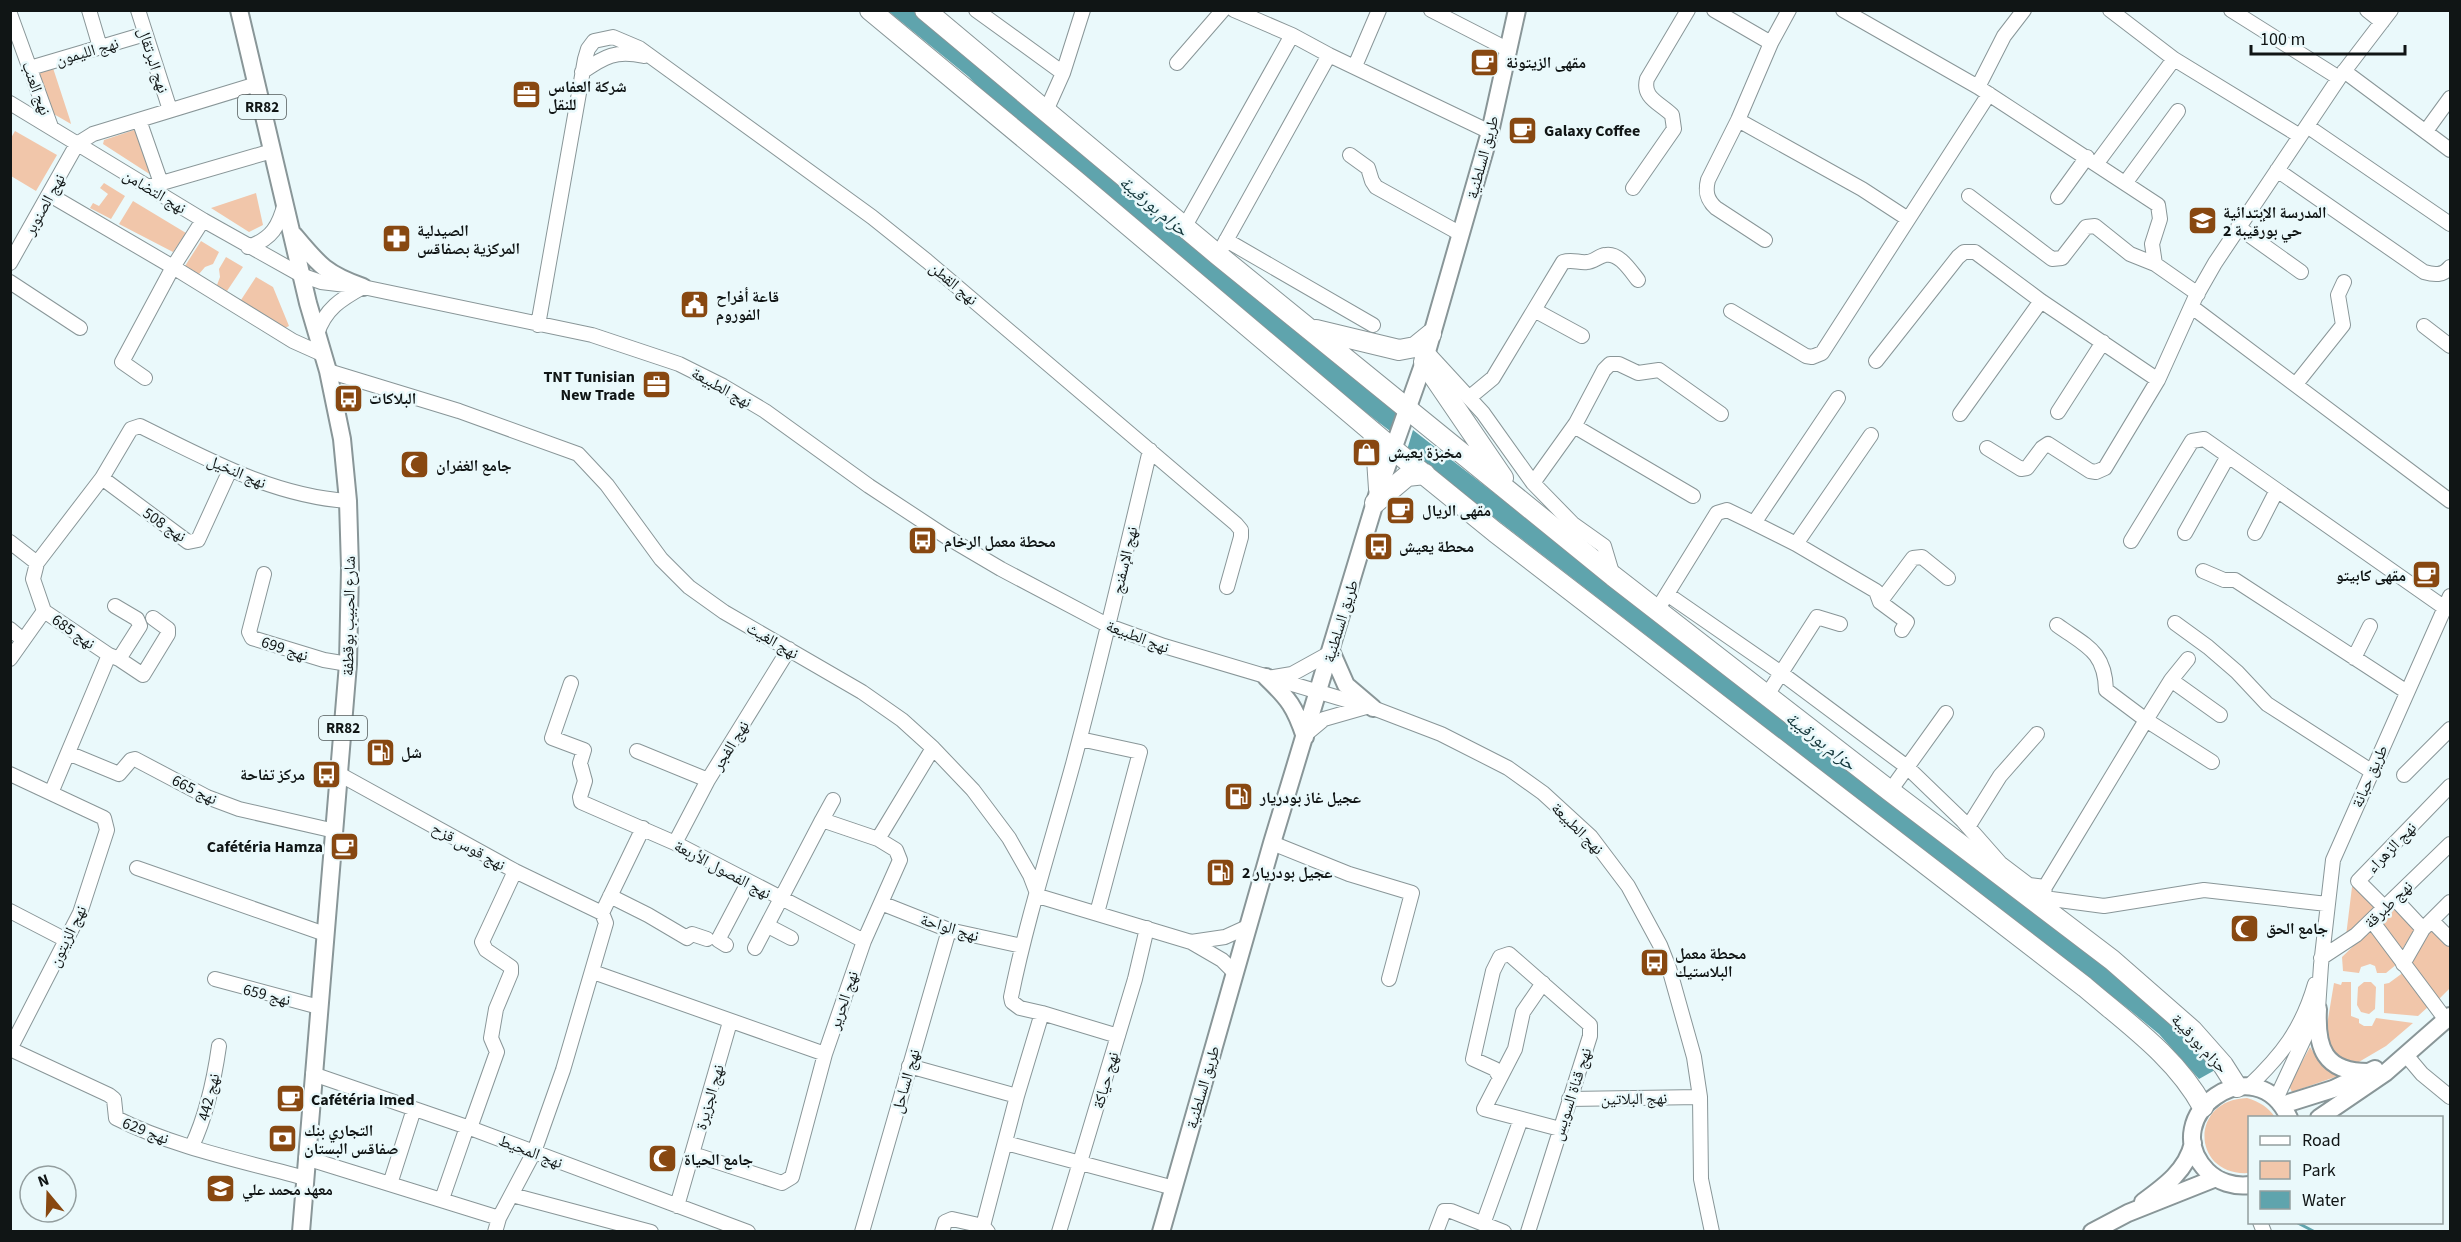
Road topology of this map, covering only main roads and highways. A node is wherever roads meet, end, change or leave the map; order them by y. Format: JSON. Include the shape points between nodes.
{"nodes":[{"id":1,"x":239,"y":10,"type":"edge"},
{"id":2,"x":870,"y":10,"type":"edge"},
{"id":3,"x":925,"y":10,"type":"edge"},
{"id":4,"x":1517,"y":10,"type":"edge"},
{"id":5,"x":290,"y":230,"type":"junction"},
{"id":6,"x":363,"y":287,"type":"road end"},
{"id":7,"x":1308,"y":328,"type":"junction"},
{"id":8,"x":1427,"y":349,"type":"junction"},
{"id":9,"x":1408,"y":410,"type":"junction"},
{"id":10,"x":1372,"y":431,"type":"junction"},
{"id":11,"x":1394,"y":450,"type":"junction"},
{"id":12,"x":1425,"y":474,"type":"junction"},
{"id":13,"x":1513,"y":495,"type":"junction"},
{"id":14,"x":1377,"y":496,"type":"junction"},
{"id":15,"x":1330,"y":652,"type":"junction"},
{"id":16,"x":1269,"y":678,"type":"road end"},
{"id":17,"x":1370,"y":707,"type":"road end"},
{"id":18,"x":1305,"y":736,"type":"junction"},
{"id":19,"x":2318,"y":1009,"type":"road end"},
{"id":20,"x":2448,"y":1018,"type":"edge"},
{"id":21,"x":2405,"y":1056,"type":"junction"},
{"id":22,"x":2369,"y":1072,"type":"junction"},
{"id":23,"x":2243,"y":1087,"type":"junction"},
{"id":24,"x":2203,"y":1107,"type":"junction"},
{"id":25,"x":2282,"y":1107,"type":"edge"},
{"id":26,"x":2322,"y":1116,"type":"edge"},
{"id":27,"x":2193,"y":1143,"type":"junction"},
{"id":28,"x":2216,"y":1178,"type":"junction"},
{"id":29,"x":2248,"y":1189,"type":"edge"},
{"id":30,"x":2128,"y":1213,"type":"junction"},
{"id":31,"x":301,"y":1232,"type":"edge"},
{"id":32,"x":1161,"y":1232,"type":"edge"},
{"id":33,"x":2092,"y":1232,"type":"edge"}],
"edges":[{"from":1,"to":5,"type":"main road","name":"شارع الحبيب بوقطفة","number":"RR82"},
{"from":2,"to":10,"type":"highway"},
{"from":3,"to":7,"type":"highway","name":"حزام بورقيبة","via":[[1185,226],[1222,248]]},
{"from":4,"to":8,"type":"main road","name":"طريق السلطنية","via":[[1490,132]]},
{"from":5,"to":6,"type":"main road","via":[[326,271]]},
{"from":5,"to":31,"type":"main road","name":"شارع الحبيب بوقطفة","number":"RR82","via":[[328,370],[342,439],[350,567],[348,664]]},
{"from":7,"to":8,"type":"highway","via":[[1399,350]]},
{"from":7,"to":9,"type":"highway","name":"حزام بورقيبة"},
{"from":8,"to":9,"type":"main road","name":"طريق السلطنية"},
{"from":8,"to":13,"type":"highway"},
{"from":9,"to":11,"type":"main road","name":"طريق السلطنية"},
{"from":9,"to":13,"type":"highway","name":"حزام بورقيبة"},
{"from":10,"to":11,"type":"highway"},
{"from":10,"to":14,"type":"highway","via":[[1377,444]]},
{"from":11,"to":12,"type":"highway"},
{"from":11,"to":14,"type":"main road","name":"طريق السلطنية"},
{"from":12,"to":14,"type":"highway","via":[[1407,476]]},
{"from":12,"to":24,"type":"highway","via":[[1542,570],[2085,987],[2163,1054]]},
{"from":13,"to":23,"type":"highway","name":"حزام بورقيبة","via":[[1613,576],[1662,602],[1767,695],[1890,791],[2043,896],[2192,1030]]},
{"from":14,"to":15,"type":"main road","name":"طريق السلطنية"},
{"from":15,"to":17,"type":"main road","via":[[1346,685]]},
{"from":15,"to":18,"type":"main road","name":"طريق السلطنية"},
{"from":16,"to":18,"type":"main road","via":[[1294,706]]},
{"from":18,"to":32,"type":"main road","name":"طريق السلطنية"},
{"from":19,"to":22,"type":"main road","via":[[2319,1044],[2329,1060],[2346,1070]]},
{"from":20,"to":21,"type":"main road"},
{"from":21,"to":22,"type":"main road"},
{"from":21,"to":26,"type":"main road"},
{"from":22,"to":25,"type":"main road"},
{"from":23,"to":24,"type":"main road","via":[[2216,1095]]},
{"from":23,"to":25,"type":"main road","via":[[2263,1091]]},
{"from":24,"to":27,"type":"main road","via":[[2194,1124]]},
{"from":27,"to":28,"type":"main road","via":[[2201,1163]]},
{"from":27,"to":30,"type":"main road","via":[[2183,1167]]},
{"from":28,"to":29,"type":"main road"},
{"from":28,"to":30,"type":"main road"},
{"from":30,"to":33,"type":"main road"}]}
